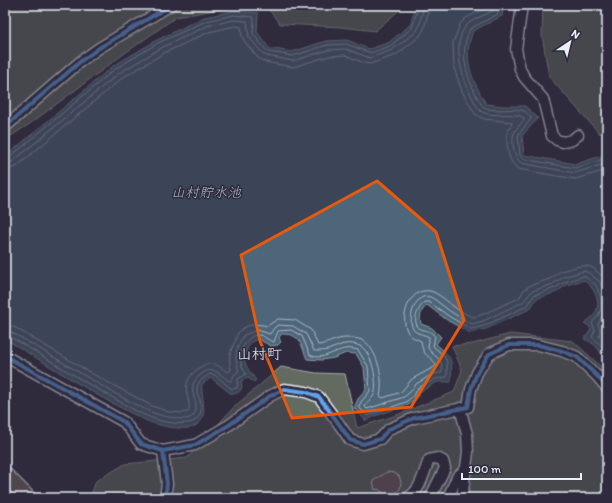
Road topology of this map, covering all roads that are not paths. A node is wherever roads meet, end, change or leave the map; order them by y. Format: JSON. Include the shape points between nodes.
{"nodes":[{"id":1,"x":171,"y":5,"type":"edge"},
{"id":2,"x":522,"y":5,"type":"edge"},
{"id":3,"x":5,"y":127,"type":"edge"},
{"id":4,"x":578,"y":135,"type":"dead end"},
{"id":5,"x":5,"y":356,"type":"edge"},
{"id":6,"x":607,"y":388,"type":"edge"},
{"id":7,"x":460,"y":408,"type":"junction"},
{"id":8,"x":163,"y":451,"type":"junction"},
{"id":9,"x":467,"y":468,"type":"junction"},
{"id":10,"x":5,"y":475,"type":"edge"},
{"id":11,"x":5,"y":487,"type":"edge"},
{"id":12,"x":17,"y":498,"type":"edge"},
{"id":13,"x":28,"y":498,"type":"edge"},
{"id":14,"x":165,"y":498,"type":"edge"},
{"id":15,"x":407,"y":498,"type":"edge"},
{"id":16,"x":430,"y":498,"type":"edge"},
{"id":17,"x":448,"y":498,"type":"edge"},
{"id":18,"x":462,"y":498,"type":"edge"}],
"edges":[{"from":1,"to":3,"type":"street","via":[[81,61]]},
{"from":2,"to":4,"type":"street","via":[[516,49],[520,69],[543,99],[552,136],[563,142]]},
{"from":5,"to":8,"type":"street","via":[[124,422],[141,444]]},
{"from":6,"to":7,"type":"street","via":[[577,357],[538,345],[509,345],[489,354],[477,373],[468,407]]},
{"from":7,"to":8,"type":"street","via":[[414,418],[389,429],[380,439],[363,444],[350,440],[318,397],[306,392],[284,390],[270,396],[195,445]]},
{"from":7,"to":9,"type":"street","via":[[467,434]]},
{"from":8,"to":14,"type":"street","via":[[167,484]]},
{"from":9,"to":17,"type":"street","via":[[457,477]]},
{"from":9,"to":18,"type":"street"},
{"from":10,"to":13,"type":"highway"},
{"from":11,"to":12,"type":"highway"},
{"from":15,"to":16,"type":"street","via":[[415,494],[429,460],[437,458],[443,461],[445,468]]}]}
